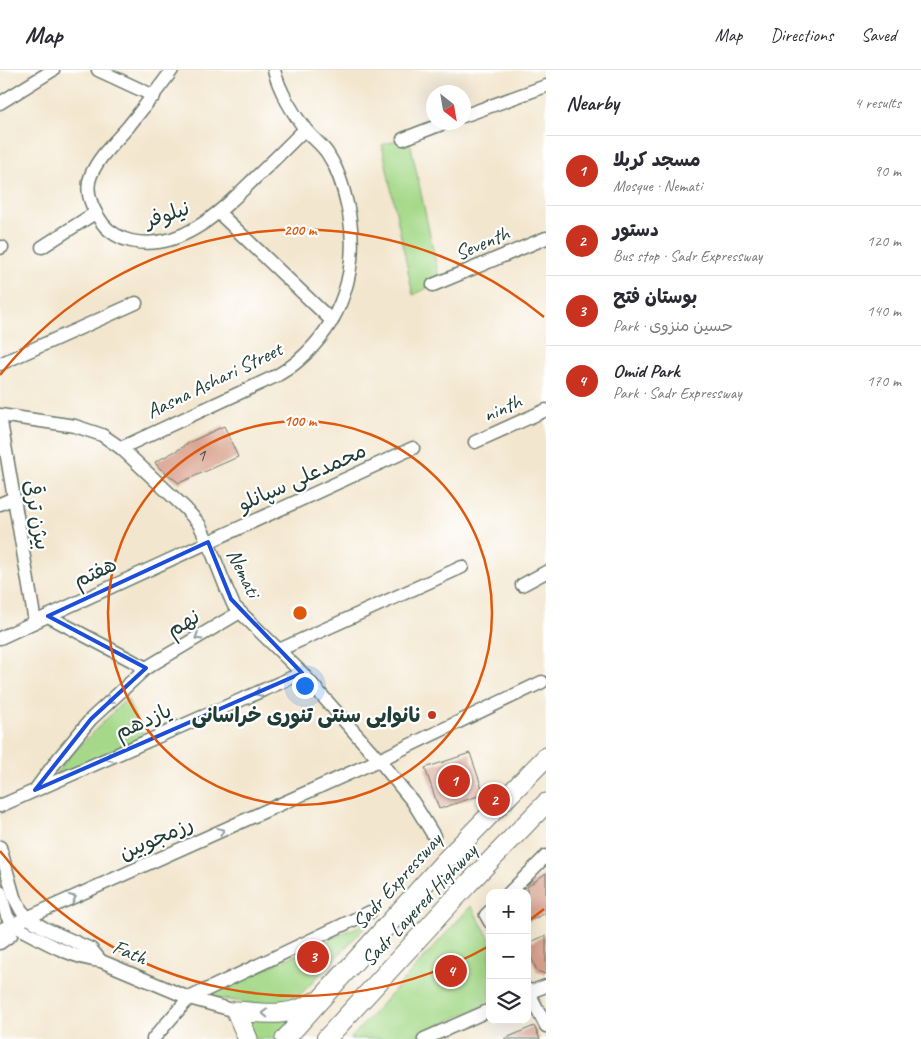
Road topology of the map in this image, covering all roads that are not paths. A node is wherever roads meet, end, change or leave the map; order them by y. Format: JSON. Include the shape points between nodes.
{"nodes":[{"id":1,"x":54,"y":70,"type":"edge"},
{"id":2,"x":98,"y":70,"type":"edge"},
{"id":3,"x":172,"y":70,"type":"edge"},
{"id":4,"x":274,"y":70,"type":"edge"},
{"id":5,"x":546,"y":86,"type":"edge"},
{"id":6,"x":154,"y":96,"type":"junction"},
{"id":7,"x":0,"y":103,"type":"edge"},
{"id":8,"x":471,"y":113,"type":"edge"},
{"id":9,"x":305,"y":129,"type":"junction"},
{"id":10,"x":426,"y":130,"type":"edge"},
{"id":11,"x":403,"y":139,"type":"dead end"},
{"id":12,"x":96,"y":213,"type":"junction"},
{"id":13,"x":219,"y":213,"type":"junction"},
{"id":14,"x":546,"y":238,"type":"edge"},
{"id":15,"x":42,"y":248,"type":"dead end"},
{"id":16,"x":433,"y":285,"type":"dead end"},
{"id":17,"x":136,"y":303,"type":"dead end"},
{"id":18,"x":332,"y":321,"type":"junction"},
{"id":19,"x":0,"y":364,"type":"edge"},
{"id":20,"x":546,"y":410,"type":"edge"},
{"id":21,"x":0,"y":416,"type":"edge"},
{"id":22,"x":475,"y":442,"type":"dead end"},
{"id":23,"x":120,"y":448,"type":"junction"},
{"id":24,"x":413,"y":448,"type":"dead end"},
{"id":25,"x":14,"y":498,"type":"junction"},
{"id":26,"x":0,"y":504,"type":"edge"},
{"id":27,"x":208,"y":542,"type":"junction"},
{"id":28,"x":462,"y":567,"type":"dead end"},
{"id":29,"x":546,"y":572,"type":"edge"},
{"id":30,"x":522,"y":585,"type":"dead end"},
{"id":31,"x":240,"y":612,"type":"junction"},
{"id":32,"x":48,"y":616,"type":"junction"},
{"id":33,"x":35,"y":622,"type":"junction"},
{"id":34,"x":0,"y":638,"type":"edge"},
{"id":35,"x":279,"y":650,"type":"junction"},
{"id":36,"x":146,"y":668,"type":"junction"},
{"id":37,"x":302,"y":673,"type":"junction"},
{"id":38,"x":542,"y":682,"type":"dead end"},
{"id":39,"x":546,"y":759,"type":"edge"},
{"id":40,"x":379,"y":760,"type":"junction"},
{"id":41,"x":35,"y":790,"type":"junction"},
{"id":42,"x":546,"y":803,"type":"edge"},
{"id":43,"x":0,"y":806,"type":"edge"},
{"id":44,"x":546,"y":808,"type":"edge"},
{"id":45,"x":434,"y":836,"type":"dead end"},
{"id":46,"x":0,"y":847,"type":"edge"},
{"id":47,"x":546,"y":856,"type":"edge"},
{"id":48,"x":513,"y":889,"type":"edge"},
{"id":49,"x":0,"y":892,"type":"edge"},
{"id":50,"x":370,"y":912,"type":"dead end"},
{"id":51,"x":25,"y":914,"type":"junction"},
{"id":52,"x":5,"y":927,"type":"edge"},
{"id":53,"x":0,"y":944,"type":"edge"},
{"id":54,"x":101,"y":961,"type":"junction"},
{"id":55,"x":546,"y":986,"type":"edge"},
{"id":56,"x":531,"y":991,"type":"edge"},
{"id":57,"x":325,"y":994,"type":"junction"},
{"id":58,"x":189,"y":998,"type":"junction"},
{"id":59,"x":531,"y":998,"type":"edge"},
{"id":60,"x":236,"y":1011,"type":"junction"},
{"id":61,"x":486,"y":1012,"type":"edge"},
{"id":62,"x":546,"y":1026,"type":"edge"},
{"id":63,"x":153,"y":1039,"type":"edge"},
{"id":64,"x":248,"y":1039,"type":"edge"},
{"id":65,"x":285,"y":1039,"type":"edge"},
{"id":66,"x":298,"y":1039,"type":"edge"},
{"id":67,"x":326,"y":1039,"type":"edge"},
{"id":68,"x":330,"y":1039,"type":"edge"},
{"id":69,"x":424,"y":1039,"type":"edge"}],
"edges":[{"from":1,"to":7,"type":"street"},
{"from":2,"to":6,"type":"street"},
{"from":3,"to":6,"type":"street"},
{"from":4,"to":9,"type":"street","name":"Aasna Ashari Street","via":[[278,86]]},
{"from":5,"to":8,"type":"street"},
{"from":6,"to":12,"type":"street","name":"نیلوفر","via":[[98,160],[90,177],[89,195]]},
{"from":9,"to":13,"type":"street","name":"نیلوفر"},
{"from":9,"to":18,"type":"street","name":"Aasna Ashari Street","via":[[329,155],[346,200],[351,228],[348,284]]},
{"from":10,"to":11,"type":"street"},
{"from":12,"to":13,"type":"street","name":"نیلوفر","via":[[106,228],[124,240],[142,244],[184,234]]},
{"from":12,"to":15,"type":"street"},
{"from":13,"to":18,"type":"street"},
{"from":14,"to":16,"type":"street","name":"Seventh"},
{"from":17,"to":19,"type":"street"},
{"from":18,"to":23,"type":"street","name":"Aasna Ashari Street","via":[[316,344],[276,376]]},
{"from":20,"to":22,"type":"street","name":"ninth"},
{"from":21,"to":23,"type":"street","name":"Nemati","via":[[75,426],[102,436]]},
{"from":21,"to":25,"type":"street","name":"بیژن ترقی"},
{"from":23,"to":27,"type":"street","name":"Nemati","via":[[185,508],[199,524]]},
{"from":24,"to":27,"type":"street","name":"محمدعلی سپانلو"},
{"from":25,"to":26,"type":"street"},
{"from":25,"to":33,"type":"street","name":"بیژن ترقی"},
{"from":27,"to":31,"type":"street","name":"Nemati","via":[[231,600]]},
{"from":27,"to":32,"type":"street","name":"هفتم"},
{"from":28,"to":35,"type":"street"},
{"from":29,"to":30,"type":"street"},
{"from":31,"to":35,"type":"street","name":"Nemati"},
{"from":31,"to":36,"type":"street","name":"نهم","one_way":true},
{"from":32,"to":33,"type":"street","name":"هفتم"},
{"from":32,"to":36,"type":"street"},
{"from":33,"to":34,"type":"street","name":"هفتم"},
{"from":35,"to":37,"type":"street","name":"Nemati"},
{"from":36,"to":41,"type":"street","name":"نهم","one_way":true,"via":[[91,719]]},
{"from":37,"to":40,"type":"street","name":"Nemati"},
{"from":37,"to":41,"type":"street","name":"یازدهم","one_way":true},
{"from":38,"to":40,"type":"street","name":"رزمجوبین"},
{"from":39,"to":57,"type":"highway","name":"Sadr Expressway","via":[[444,863]]},
{"from":39,"to":66,"type":"highway","name":"Sadr Layered Highway","via":[[448,863]]},
{"from":40,"to":45,"type":"street","name":"Nemati","via":[[413,802]]},
{"from":51,"to":40,"type":"street","name":"رزمجوبین","one_way":true},
{"from":41,"to":43,"type":"street","name":"یازدهم"},
{"from":42,"to":67,"type":"highway","name":"Sadr Layered Highway","via":[[467,884]]},
{"from":44,"to":68,"type":"highway"},
{"from":46,"to":51,"type":"street","via":[[14,896]]},
{"from":47,"to":48,"type":"street"},
{"from":49,"to":52,"type":"street"},
{"from":50,"to":58,"type":"street"},
{"from":51,"to":52,"type":"street","name":"رزمجوبین"},
{"from":51,"to":54,"type":"street","via":[[44,928],[91,949]]},
{"from":52,"to":53,"type":"street","name":"رزمجوبین"},
{"from":52,"to":54,"type":"street","name":"Fath"},
{"from":54,"to":58,"type":"street","name":"Fath"},
{"from":55,"to":56,"type":"street"},
{"from":57,"to":60,"type":"highway","one_way":true,"via":[[307,1007],[288,1013]]},
{"from":57,"to":65,"type":"highway","name":"Sadr Expressway"},
{"from":58,"to":60,"type":"street","name":"Fath"},
{"from":58,"to":63,"type":"street"},
{"from":59,"to":62,"type":"street"},
{"from":60,"to":64,"type":"highway"},
{"from":61,"to":69,"type":"street"}]}
